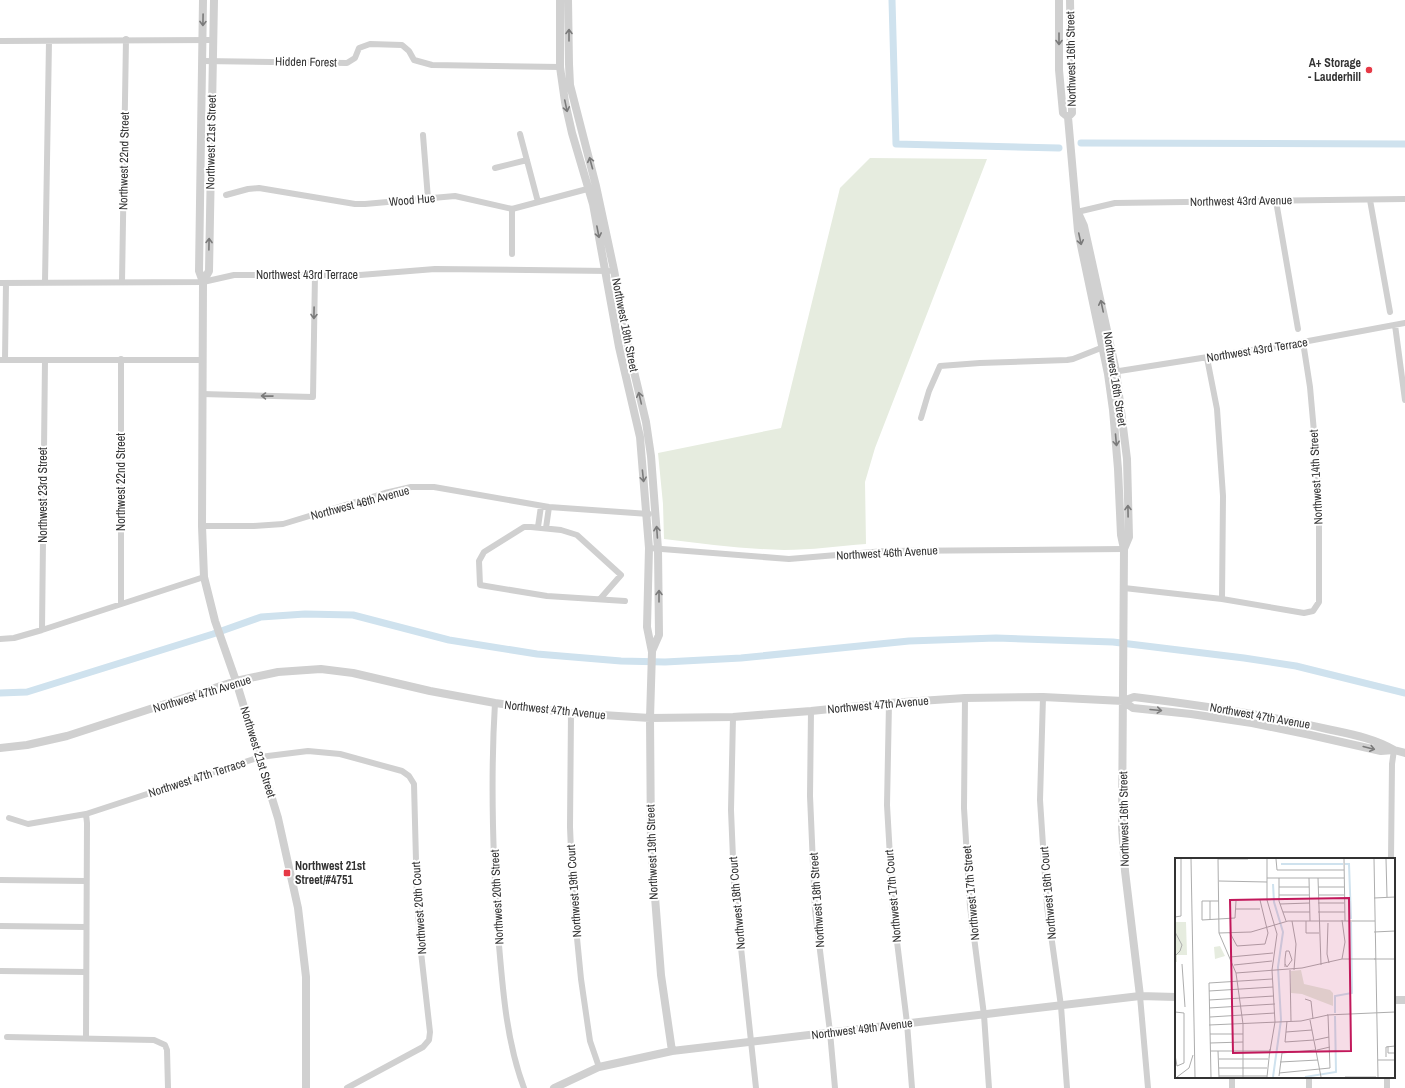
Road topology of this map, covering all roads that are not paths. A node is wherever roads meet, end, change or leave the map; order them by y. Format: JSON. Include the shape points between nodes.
{"nodes":[{"id":1,"x":203,"y":0,"type":"edge"},
{"id":2,"x":214,"y":0,"type":"edge"},
{"id":3,"x":564,"y":0,"type":"edge"},
{"id":4,"x":1059,"y":0,"type":"edge"},
{"id":5,"x":1070,"y":0,"type":"edge"},
{"id":6,"x":126,"y":39,"type":"junction"},
{"id":7,"x":49,"y":40,"type":"junction"},
{"id":8,"x":203,"y":40,"type":"junction"},
{"id":9,"x":213,"y":40,"type":"junction"},
{"id":10,"x":0,"y":41,"type":"edge"},
{"id":11,"x":203,"y":61,"type":"junction"},
{"id":12,"x":213,"y":61,"type":"junction"},
{"id":13,"x":560,"y":67,"type":"junction"},
{"id":14,"x":1068,"y":117,"type":"junction"},
{"id":15,"x":520,"y":134,"type":"dead end"},
{"id":16,"x":423,"y":135,"type":"dead end"},
{"id":17,"x":527,"y":160,"type":"junction"},
{"id":18,"x":495,"y":168,"type":"dead end"},
{"id":19,"x":593,"y":187,"type":"junction"},
{"id":20,"x":226,"y":195,"type":"dead end"},
{"id":21,"x":428,"y":199,"type":"junction"},
{"id":22,"x":1405,"y":199,"type":"edge"},
{"id":23,"x":1370,"y":200,"type":"junction"},
{"id":24,"x":1276,"y":201,"type":"junction"},
{"id":25,"x":538,"y":202,"type":"junction"},
{"id":26,"x":512,"y":208,"type":"junction"},
{"id":27,"x":1077,"y":212,"type":"junction"},
{"id":28,"x":512,"y":254,"type":"dead end"},
{"id":29,"x":610,"y":271,"type":"junction"},
{"id":30,"x":315,"y":274,"type":"junction"},
{"id":31,"x":45,"y":282,"type":"junction"},
{"id":32,"x":122,"y":282,"type":"junction"},
{"id":33,"x":203,"y":282,"type":"junction"},
{"id":34,"x":3,"y":283,"type":"edge"},
{"id":35,"x":1390,"y":312,"type":"dead end"},
{"id":36,"x":1405,"y":323,"type":"edge"},
{"id":37,"x":1395,"y":325,"type":"junction"},
{"id":38,"x":1298,"y":329,"type":"dead end"},
{"id":39,"x":1303,"y":342,"type":"junction"},
{"id":40,"x":1106,"y":346,"type":"junction"},
{"id":41,"x":1207,"y":358,"type":"junction"},
{"id":42,"x":121,"y":359,"type":"junction"},
{"id":43,"x":3,"y":360,"type":"edge"},
{"id":44,"x":45,"y":360,"type":"junction"},
{"id":45,"x":202,"y":360,"type":"junction"},
{"id":46,"x":1112,"y":373,"type":"junction"},
{"id":47,"x":202,"y":394,"type":"junction"},
{"id":48,"x":1405,"y":400,"type":"edge"},
{"id":49,"x":921,"y":418,"type":"dead end"},
{"id":50,"x":541,"y":506,"type":"junction"},
{"id":51,"x":549,"y":507,"type":"junction"},
{"id":52,"x":652,"y":515,"type":"junction"},
{"id":53,"x":202,"y":526,"type":"junction"},
{"id":54,"x":538,"y":527,"type":"junction"},
{"id":55,"x":546,"y":528,"type":"junction"},
{"id":56,"x":649,"y":548,"type":"junction"},
{"id":57,"x":658,"y":549,"type":"junction"},
{"id":58,"x":1124,"y":549,"type":"junction"},
{"id":59,"x":204,"y":577,"type":"junction"},
{"id":60,"x":1124,"y":588,"type":"junction"},
{"id":61,"x":600,"y":598,"type":"junction"},
{"id":62,"x":1222,"y":599,"type":"junction"},
{"id":63,"x":625,"y":601,"type":"dead end"},
{"id":64,"x":121,"y":604,"type":"junction"},
{"id":65,"x":42,"y":630,"type":"junction"},
{"id":66,"x":0,"y":639,"type":"edge"},
{"id":67,"x":652,"y":652,"type":"junction"},
{"id":68,"x":236,"y":680,"type":"junction"},
{"id":69,"x":1043,"y":697,"type":"junction"},
{"id":70,"x":964,"y":698,"type":"junction"},
{"id":71,"x":1123,"y":701,"type":"junction"},
{"id":72,"x":888,"y":702,"type":"junction"},
{"id":73,"x":495,"y":703,"type":"junction"},
{"id":74,"x":1192,"y":704,"type":"junction"},
{"id":75,"x":812,"y":711,"type":"junction"},
{"id":76,"x":571,"y":713,"type":"junction"},
{"id":77,"x":1191,"y":714,"type":"junction"},
{"id":78,"x":733,"y":717,"type":"junction"},
{"id":79,"x":650,"y":718,"type":"junction"},
{"id":80,"x":1347,"y":733,"type":"junction"},
{"id":81,"x":1344,"y":742,"type":"junction"},
{"id":82,"x":0,"y":748,"type":"edge"},
{"id":83,"x":1394,"y":750,"type":"junction"},
{"id":84,"x":1405,"y":753,"type":"edge"},
{"id":85,"x":260,"y":757,"type":"junction"},
{"id":86,"x":409,"y":776,"type":"joint"},
{"id":87,"x":86,"y":814,"type":"junction"},
{"id":88,"x":9,"y":818,"type":"dead end"},
{"id":89,"x":1391,"y":858,"type":"edge"},
{"id":90,"x":0,"y":880,"type":"edge"},
{"id":91,"x":86,"y":881,"type":"junction"},
{"id":92,"x":0,"y":926,"type":"edge"},
{"id":93,"x":86,"y":927,"type":"junction"},
{"id":94,"x":0,"y":971,"type":"edge"},
{"id":95,"x":86,"y":972,"type":"junction"},
{"id":96,"x":1140,"y":996,"type":"junction"},
{"id":97,"x":1175,"y":997,"type":"edge"},
{"id":98,"x":1061,"y":1006,"type":"junction"},
{"id":99,"x":984,"y":1015,"type":"junction"},
{"id":100,"x":907,"y":1023,"type":"junction"},
{"id":101,"x":830,"y":1032,"type":"junction"},
{"id":102,"x":7,"y":1037,"type":"dead end"},
{"id":103,"x":86,"y":1038,"type":"junction"},
{"id":104,"x":752,"y":1042,"type":"junction"},
{"id":105,"x":672,"y":1050,"type":"junction"},
{"id":106,"x":599,"y":1067,"type":"junction"},
{"id":107,"x":1388,"y":1078,"type":"edge"},
{"id":108,"x":168,"y":1088,"type":"edge"},
{"id":109,"x":306,"y":1088,"type":"edge"},
{"id":110,"x":347,"y":1088,"type":"edge"},
{"id":111,"x":524,"y":1088,"type":"edge"},
{"id":112,"x":554,"y":1088,"type":"edge"},
{"id":113,"x":756,"y":1088,"type":"edge"},
{"id":114,"x":835,"y":1088,"type":"edge"},
{"id":115,"x":912,"y":1088,"type":"edge"},
{"id":116,"x":989,"y":1088,"type":"edge"},
{"id":117,"x":1067,"y":1088,"type":"edge"},
{"id":118,"x":1148,"y":1088,"type":"edge"},
{"id":119,"x":1387,"y":1088,"type":"edge"}],
"edges":[{"from":1,"to":8,"type":"street","name":"Northwest 21st Street","one_way":true},
{"from":2,"to":9,"type":"street","name":"Northwest 21st Street"},
{"from":3,"to":13,"type":"street","name":"Northwest 19th Street"},
{"from":19,"to":3,"type":"street","name":"Northwest 19th Street","one_way":true,"via":[[570,85]]},
{"from":4,"to":14,"type":"street","name":"Northwest 16th Street","one_way":true,"via":[[1059,72],[1063,113]]},
{"from":5,"to":14,"type":"street","name":"Northwest 16th Street","via":[[1072,113]]},
{"from":6,"to":7,"type":"street"},
{"from":6,"to":8,"type":"street"},
{"from":6,"to":32,"type":"street","name":"Northwest 22nd Street"},
{"from":7,"to":10,"type":"street"},
{"from":7,"to":31,"type":"street"},
{"from":8,"to":9,"type":"street"},
{"from":8,"to":11,"type":"street","name":"Northwest 21st Street"},
{"from":9,"to":12,"type":"street","name":"Northwest 21st Street"},
{"from":11,"to":12,"type":"street","name":"Hidden Forest"},
{"from":11,"to":33,"type":"street","name":"Northwest 21st Street","via":[[199,271]]},
{"from":12,"to":13,"type":"street","name":"Hidden Forest","via":[[347,63],[355,58],[358,48],[378,44],[402,45],[414,60],[432,65]]},
{"from":33,"to":12,"type":"street","name":"Northwest 21st Street","one_way":true,"via":[[209,271]]},
{"from":13,"to":19,"type":"street","name":"Northwest 19th Street","one_way":true,"via":[[572,133]]},
{"from":14,"to":27,"type":"street","name":"Northwest 16th Street"},
{"from":15,"to":17,"type":"street"},
{"from":16,"to":21,"type":"street"},
{"from":17,"to":18,"type":"street"},
{"from":17,"to":25,"type":"street"},
{"from":19,"to":25,"type":"street","name":"Wood Hue"},
{"from":19,"to":29,"type":"street","name":"Northwest 19th Street"},
{"from":20,"to":21,"type":"street","name":"Wood Hue","via":[[259,188],[355,204]]},
{"from":21,"to":26,"type":"street","name":"Wood Hue","via":[[455,196]]},
{"from":22,"to":23,"type":"street","name":"Northwest 43rd Avenue"},
{"from":23,"to":24,"type":"street","name":"Northwest 43rd Avenue"},
{"from":23,"to":35,"type":"street"},
{"from":24,"to":27,"type":"street","name":"Northwest 43rd Avenue","via":[[1115,203]]},
{"from":24,"to":38,"type":"street"},
{"from":25,"to":26,"type":"street","name":"Wood Hue"},
{"from":26,"to":28,"type":"street"},
{"from":27,"to":40,"type":"street","name":"Northwest 16th Street","via":[[1078,231]]},
{"from":29,"to":30,"type":"street","name":"Northwest 43rd Terrace","via":[[435,269],[360,275]]},
{"from":29,"to":52,"type":"street","name":"Northwest 19th Street","via":[[619,347],[651,456]]},
{"from":30,"to":33,"type":"street","name":"Northwest 43rd Terrace","via":[[234,275]]},
{"from":30,"to":47,"type":"street","one_way":true,"via":[[313,397]]},
{"from":31,"to":32,"type":"street","name":"Northwest 43rd Terrace"},
{"from":31,"to":34,"type":"street","name":"Northwest 43rd Terrace"},
{"from":32,"to":33,"type":"street","name":"Northwest 43rd Terrace"},
{"from":33,"to":45,"type":"street","name":"Northwest 21st Street"},
{"from":34,"to":43,"type":"street"},
{"from":36,"to":37,"type":"street","name":"Northwest 43rd Terrace"},
{"from":37,"to":39,"type":"street","name":"Northwest 43rd Terrace"},
{"from":37,"to":48,"type":"street"},
{"from":39,"to":41,"type":"street","name":"Northwest 43rd Terrace"},
{"from":39,"to":62,"type":"street","name":"Northwest 14th Street","via":[[1310,387],[1319,488],[1319,602],[1313,610],[1304,613]]},
{"from":40,"to":46,"type":"street","name":"Northwest 16th Street"},
{"from":40,"to":49,"type":"street","via":[[1067,360],[940,366]]},
{"from":41,"to":46,"type":"street","name":"Northwest 43rd Terrace"},
{"from":41,"to":62,"type":"street","via":[[1217,409],[1223,496]]},
{"from":42,"to":44,"type":"street"},
{"from":42,"to":45,"type":"street"},
{"from":42,"to":64,"type":"street","name":"Northwest 22nd Street"},
{"from":43,"to":44,"type":"street"},
{"from":44,"to":65,"type":"street","name":"Northwest 23rd Street"},
{"from":45,"to":47,"type":"street","name":"Northwest 21st Street"},
{"from":46,"to":58,"type":"street","name":"Northwest 16th Street","via":[[1121,535]]},
{"from":47,"to":53,"type":"street","name":"Northwest 21st Street"},
{"from":50,"to":51,"type":"street","name":"Northwest 46th Avenue"},
{"from":50,"to":53,"type":"street","name":"Northwest 46th Avenue","via":[[434,487],[411,487],[283,524]]},
{"from":50,"to":54,"type":"street"},
{"from":51,"to":52,"type":"street","name":"Northwest 46th Avenue"},
{"from":51,"to":55,"type":"street"},
{"from":52,"to":56,"type":"street","name":"Northwest 19th Street"},
{"from":57,"to":52,"type":"street","name":"Northwest 19th Street","one_way":true},
{"from":53,"to":59,"type":"street","name":"Northwest 21st Street"},
{"from":54,"to":55,"type":"street"},
{"from":54,"to":61,"type":"street","via":[[524,527],[484,552],[479,561],[480,585],[547,596]]},
{"from":55,"to":61,"type":"street","via":[[577,535],[621,575]]},
{"from":56,"to":57,"type":"street","name":"Northwest 46th Avenue"},
{"from":56,"to":67,"type":"street","name":"Northwest 19th Street","via":[[647,627]]},
{"from":57,"to":58,"type":"street","name":"Northwest 46th Avenue","via":[[789,559],[885,550]]},
{"from":67,"to":57,"type":"street","name":"Northwest 19th Street","one_way":true,"via":[[659,635]]},
{"from":58,"to":60,"type":"street","name":"Northwest 16th Street"},
{"from":59,"to":64,"type":"street"},
{"from":59,"to":68,"type":"street","name":"Northwest 21st Street","via":[[215,621]]},
{"from":60,"to":62,"type":"street"},
{"from":60,"to":71,"type":"street","name":"Northwest 16th Street"},
{"from":61,"to":63,"type":"street"},
{"from":64,"to":65,"type":"street"},
{"from":65,"to":66,"type":"street"},
{"from":67,"to":79,"type":"street","name":"Northwest 19th Street"},
{"from":68,"to":73,"type":"street","name":"Northwest 47th Avenue","via":[[278,672],[321,669],[353,673]]},
{"from":68,"to":82,"type":"street","name":"Northwest 47th Avenue","via":[[67,736]]},
{"from":68,"to":85,"type":"street","name":"Northwest 21st Street"},
{"from":69,"to":70,"type":"street","name":"Northwest 47th Avenue"},
{"from":69,"to":71,"type":"street","name":"Northwest 47th Avenue"},
{"from":69,"to":98,"type":"street","name":"Northwest 16th Court","via":[[1041,808],[1047,906]]},
{"from":70,"to":72,"type":"street","name":"Northwest 47th Avenue"},
{"from":70,"to":99,"type":"street","name":"Northwest 17th Street","via":[[964,808],[970,906]]},
{"from":71,"to":74,"type":"street","name":"Northwest 47th Avenue","via":[[1134,697]]},
{"from":71,"to":77,"type":"street","name":"Northwest 47th Avenue","one_way":true,"via":[[1133,708]]},
{"from":71,"to":96,"type":"street","name":"Northwest 16th Street","via":[[1123,840]]},
{"from":72,"to":75,"type":"street","name":"Northwest 47th Avenue"},
{"from":72,"to":100,"type":"street","name":"Northwest 17th Court","via":[[887,805],[892,902]]},
{"from":73,"to":76,"type":"street","name":"Northwest 47th Avenue"},
{"from":73,"to":111,"type":"street","name":"Northwest 20th Street","via":[[493,796],[496,908],[510,1042]]},
{"from":74,"to":77,"type":"street"},
{"from":74,"to":80,"type":"street","name":"Northwest 47th Avenue","via":[[1253,713]]},
{"from":75,"to":78,"type":"street","name":"Northwest 47th Avenue"},
{"from":75,"to":101,"type":"street","name":"Northwest 18th Street","via":[[810,796],[816,910]]},
{"from":76,"to":79,"type":"street","name":"Northwest 47th Avenue"},
{"from":76,"to":106,"type":"street","name":"Northwest 19th Court","via":[[570,827],[573,897],[590,1040]]},
{"from":77,"to":81,"type":"street","name":"Northwest 47th Avenue","via":[[1252,723]]},
{"from":78,"to":79,"type":"street","name":"Northwest 47th Avenue"},
{"from":78,"to":104,"type":"street","name":"Northwest 18th Court","via":[[734,882]]},
{"from":79,"to":105,"type":"street","name":"Northwest 19th Street","via":[[654,894],[661,975]]},
{"from":80,"to":81,"type":"street"},
{"from":80,"to":83,"type":"street","name":"Northwest 47th Avenue","via":[[1382,743]]},
{"from":81,"to":83,"type":"street","name":"Northwest 47th Avenue","one_way":true,"via":[[1381,751]]},
{"from":83,"to":84,"type":"street","name":"Northwest 47th Avenue"},
{"from":83,"to":89,"type":"street"},
{"from":85,"to":86,"type":"street","name":"Northwest 47th Terrace","via":[[308,751],[340,754],[402,771]]},
{"from":85,"to":87,"type":"street","name":"Northwest 47th Terrace"},
{"from":85,"to":109,"type":"street","name":"Northwest 21st Street","via":[[278,818],[298,908],[306,977]]},
{"from":86,"to":110,"type":"street","name":"Northwest 20th Court","via":[[414,784],[417,899],[429,1040],[423,1047]]},
{"from":87,"to":88,"type":"street","name":"Northwest 47th Terrace","via":[[28,824]]},
{"from":87,"to":91,"type":"street"},
{"from":90,"to":91,"type":"street"},
{"from":91,"to":93,"type":"street"},
{"from":92,"to":93,"type":"street"},
{"from":93,"to":95,"type":"street"},
{"from":94,"to":95,"type":"street"},
{"from":95,"to":103,"type":"street"},
{"from":96,"to":97,"type":"street","name":"Northwest 49th Avenue"},
{"from":96,"to":98,"type":"street","name":"Northwest 49th Avenue"},
{"from":96,"to":118,"type":"street","name":"Northwest 16th Street"},
{"from":98,"to":99,"type":"street","name":"Northwest 49th Avenue"},
{"from":98,"to":117,"type":"street","name":"Northwest 16th Court"},
{"from":99,"to":100,"type":"street","name":"Northwest 49th Avenue"},
{"from":99,"to":116,"type":"street","name":"Northwest 17th Street"},
{"from":100,"to":101,"type":"street","name":"Northwest 49th Avenue"},
{"from":100,"to":115,"type":"street","name":"Northwest 17th Court"},
{"from":101,"to":104,"type":"street","name":"Northwest 49th Avenue"},
{"from":101,"to":114,"type":"street","name":"Northwest 18th Street"},
{"from":102,"to":103,"type":"street"},
{"from":103,"to":108,"type":"street","via":[[154,1040],[165,1045],[168,1056]]},
{"from":104,"to":105,"type":"street","name":"Northwest 49th Avenue"},
{"from":104,"to":113,"type":"street","name":"Northwest 18th Court"},
{"from":105,"to":106,"type":"street","name":"Northwest 49th Avenue"},
{"from":106,"to":112,"type":"street","name":"Northwest 49th Avenue"},
{"from":107,"to":119,"type":"street"}]}
